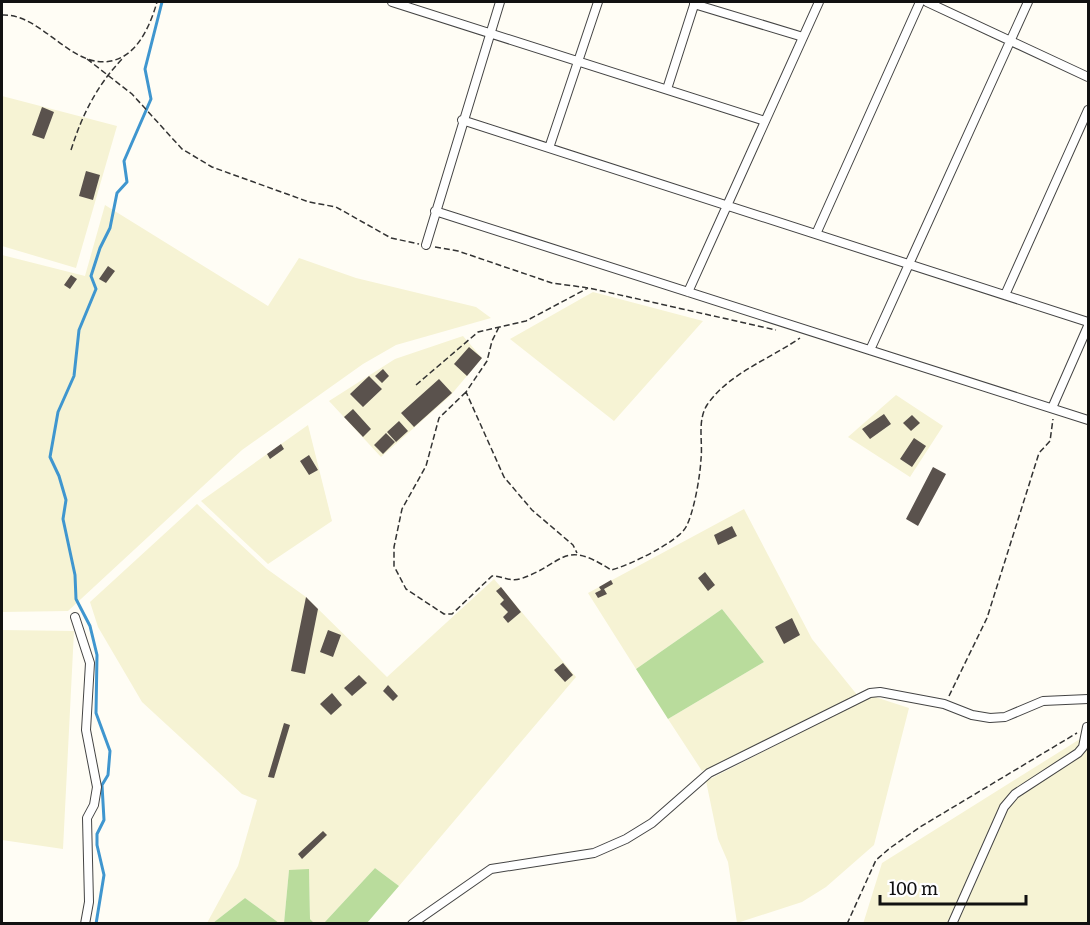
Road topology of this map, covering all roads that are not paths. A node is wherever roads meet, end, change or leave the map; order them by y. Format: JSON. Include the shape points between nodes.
{"nodes":[{"id":1,"x":392,"y":2,"type":"edge"},
{"id":2,"x":500,"y":2,"type":"edge"},
{"id":3,"x":598,"y":2,"type":"edge"},
{"id":4,"x":819,"y":2,"type":"edge"},
{"id":5,"x":920,"y":2,"type":"edge"},
{"id":6,"x":927,"y":2,"type":"edge"},
{"id":7,"x":1028,"y":2,"type":"edge"},
{"id":8,"x":695,"y":3,"type":"edge"},
{"id":9,"x":490,"y":33,"type":"junction"},
{"id":10,"x":803,"y":37,"type":"junction"},
{"id":11,"x":1010,"y":40,"type":"junction"},
{"id":12,"x":578,"y":61,"type":"junction"},
{"id":13,"x":1089,"y":77,"type":"edge"},
{"id":14,"x":667,"y":89,"type":"junction"},
{"id":15,"x":1089,"y":110,"type":"edge"},
{"id":16,"x":462,"y":120,"type":"junction"},
{"id":17,"x":765,"y":121,"type":"junction"},
{"id":18,"x":549,"y":148,"type":"junction"},
{"id":19,"x":727,"y":205,"type":"junction"},
{"id":20,"x":435,"y":211,"type":"junction"},
{"id":21,"x":816,"y":234,"type":"junction"},
{"id":22,"x":426,"y":245,"type":"dead end"},
{"id":23,"x":909,"y":264,"type":"junction"},
{"id":24,"x":688,"y":292,"type":"junction"},
{"id":25,"x":1005,"y":295,"type":"junction"},
{"id":26,"x":1089,"y":324,"type":"edge"},
{"id":27,"x":870,"y":350,"type":"junction"},
{"id":28,"x":1052,"y":408,"type":"junction"},
{"id":29,"x":1089,"y":420,"type":"edge"},
{"id":30,"x":75,"y":617,"type":"dead end"},
{"id":31,"x":1089,"y":699,"type":"edge"},
{"id":32,"x":1087,"y":728,"type":"road end"},
{"id":33,"x":85,"y":924,"type":"edge"},
{"id":34,"x":412,"y":924,"type":"edge"},
{"id":35,"x":952,"y":924,"type":"edge"}],
"edges":[{"from":1,"to":9,"type":"street"},
{"from":2,"to":9,"type":"street"},
{"from":3,"to":12,"type":"street"},
{"from":4,"to":10,"type":"street"},
{"from":5,"to":21,"type":"street"},
{"from":6,"to":11,"type":"street"},
{"from":7,"to":11,"type":"street"},
{"from":8,"to":10,"type":"street"},
{"from":8,"to":14,"type":"street"},
{"from":9,"to":12,"type":"street"},
{"from":9,"to":16,"type":"street"},
{"from":10,"to":17,"type":"street"},
{"from":11,"to":13,"type":"street"},
{"from":11,"to":23,"type":"street"},
{"from":12,"to":14,"type":"street"},
{"from":12,"to":18,"type":"street"},
{"from":14,"to":17,"type":"street"},
{"from":15,"to":25,"type":"street"},
{"from":16,"to":18,"type":"street"},
{"from":16,"to":20,"type":"street"},
{"from":17,"to":19,"type":"street"},
{"from":18,"to":19,"type":"street"},
{"from":19,"to":21,"type":"street"},
{"from":19,"to":24,"type":"street"},
{"from":20,"to":22,"type":"street"},
{"from":20,"to":24,"type":"street"},
{"from":21,"to":23,"type":"street"},
{"from":23,"to":25,"type":"street"},
{"from":23,"to":27,"type":"street"},
{"from":24,"to":27,"type":"street"},
{"from":25,"to":26,"type":"street"},
{"from":26,"to":28,"type":"street"},
{"from":27,"to":28,"type":"street"},
{"from":28,"to":29,"type":"street"},
{"from":30,"to":33,"type":"street","via":[[90,663],[86,730],[97,787],[87,818],[89,902]]},
{"from":31,"to":34,"type":"street","via":[[1043,701],[998,718],[972,715],[944,704],[870,693],[709,773],[652,823],[626,839],[594,853],[491,869]]},
{"from":32,"to":35,"type":"street","via":[[1078,753],[1015,794],[1004,807]]}]}
